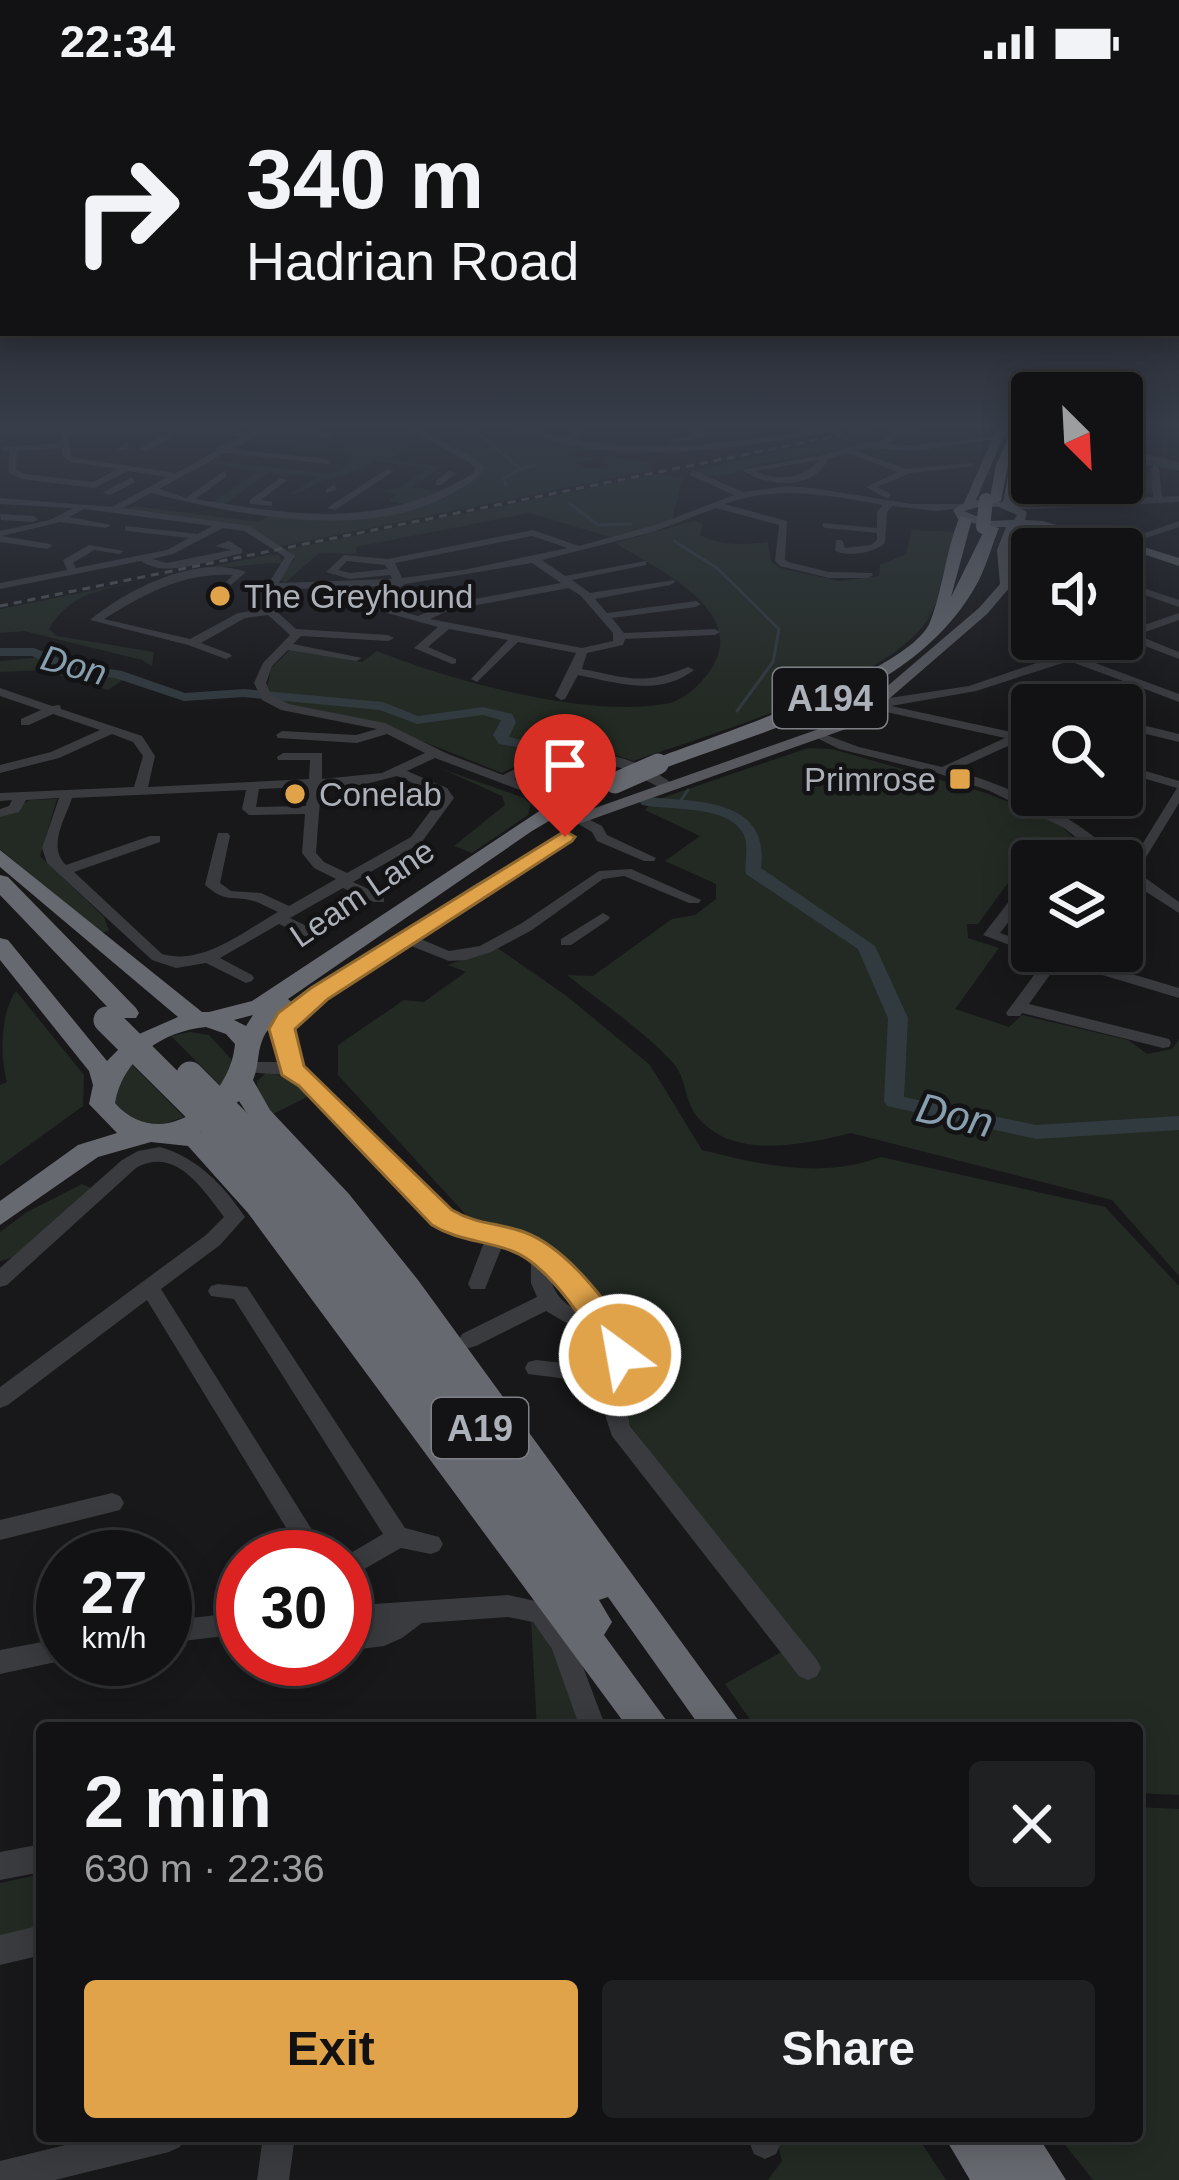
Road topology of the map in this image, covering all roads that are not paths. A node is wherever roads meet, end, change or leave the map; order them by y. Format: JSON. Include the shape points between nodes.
{"nodes":[{"id":1,"x":30,"y":522,"type":"edge"},
{"id":2,"x":50,"y":522,"type":"edge"},
{"id":3,"x":81,"y":522,"type":"edge"},
{"id":4,"x":213,"y":522,"type":"edge"},
{"id":5,"x":514,"y":522,"type":"dead end"},
{"id":6,"x":675,"y":522,"type":"edge"},
{"id":7,"x":779,"y":522,"type":"edge"},
{"id":8,"x":882,"y":522,"type":"edge"},
{"id":9,"x":963,"y":522,"type":"edge"},
{"id":10,"x":994,"y":522,"type":"edge"},
{"id":11,"x":1009,"y":522,"type":"edge"},
{"id":12,"x":43,"y":524,"type":"junction"},
{"id":13,"x":223,"y":524,"type":"junction"},
{"id":14,"x":106,"y":525,"type":"dead end"},
{"id":15,"x":826,"y":525,"type":"dead end"},
{"id":16,"x":1176,"y":527,"type":"edge"},
{"id":17,"x":128,"y":528,"type":"dead end"},
{"id":18,"x":882,"y":531,"type":"junction"},
{"id":19,"x":533,"y":533,"type":"junction"},
{"id":20,"x":452,"y":534,"type":"dead end"},
{"id":21,"x":0,"y":537,"type":"edge"},
{"id":22,"x":202,"y":537,"type":"junction"},
{"id":23,"x":1143,"y":538,"type":"edge"},
{"id":24,"x":840,"y":542,"type":"junction"},
{"id":25,"x":388,"y":545,"type":"dead end"},
{"id":26,"x":47,"y":546,"type":"dead end"},
{"id":27,"x":224,"y":547,"type":"dead end"},
{"id":28,"x":467,"y":547,"type":"junction"},
{"id":29,"x":578,"y":549,"type":"junction"},
{"id":30,"x":120,"y":550,"type":"dead end"},
{"id":31,"x":1003,"y":550,"type":"junction"},
{"id":32,"x":1143,"y":555,"type":"edge"},
{"id":33,"x":401,"y":557,"type":"junction"},
{"id":34,"x":144,"y":558,"type":"junction"},
{"id":35,"x":535,"y":560,"type":"junction"},
{"id":36,"x":642,"y":563,"type":"dead end"},
{"id":37,"x":1179,"y":565,"type":"edge"},
{"id":38,"x":391,"y":567,"type":"junction"},
{"id":39,"x":74,"y":572,"type":"junction"},
{"id":40,"x":868,"y":575,"type":"dead end"},
{"id":41,"x":567,"y":581,"type":"junction"},
{"id":42,"x":231,"y":582,"type":"dead end"},
{"id":43,"x":670,"y":582,"type":"dead end"},
{"id":44,"x":1011,"y":582,"type":"edge"},
{"id":45,"x":400,"y":584,"type":"junction"},
{"id":46,"x":1005,"y":584,"type":"junction"},
{"id":47,"x":0,"y":586,"type":"edge"},
{"id":48,"x":272,"y":586,"type":"junction"},
{"id":49,"x":1011,"y":587,"type":"edge"},
{"id":50,"x":146,"y":588,"type":"junction"},
{"id":51,"x":363,"y":588,"type":"junction"},
{"id":52,"x":1143,"y":592,"type":"edge"},
{"id":53,"x":173,"y":593,"type":"dead end"},
{"id":54,"x":587,"y":597,"type":"junction"},
{"id":55,"x":695,"y":604,"type":"dead end"},
{"id":56,"x":1179,"y":604,"type":"edge"},
{"id":57,"x":270,"y":611,"type":"junction"},
{"id":58,"x":606,"y":616,"type":"junction"},
{"id":59,"x":1179,"y":616,"type":"edge"},
{"id":60,"x":419,"y":620,"type":"junction"},
{"id":61,"x":938,"y":624,"type":"junction"},
{"id":62,"x":447,"y":625,"type":"junction"},
{"id":63,"x":1143,"y":629,"type":"edge"},
{"id":64,"x":295,"y":632,"type":"junction"},
{"id":65,"x":716,"y":632,"type":"dead end"},
{"id":66,"x":386,"y":636,"type":"dead end"},
{"id":67,"x":621,"y":636,"type":"junction"},
{"id":68,"x":517,"y":638,"type":"junction"},
{"id":69,"x":1143,"y":643,"type":"edge"},
{"id":70,"x":192,"y":644,"type":"junction"},
{"id":71,"x":289,"y":647,"type":"junction"},
{"id":72,"x":582,"y":651,"type":"junction"},
{"id":73,"x":226,"y":656,"type":"dead end"},
{"id":74,"x":1179,"y":656,"type":"edge"},
{"id":75,"x":356,"y":658,"type":"dead end"},
{"id":76,"x":1062,"y":660,"type":"edge"},
{"id":77,"x":1077,"y":660,"type":"edge"},
{"id":78,"x":452,"y":662,"type":"dead end"},
{"id":79,"x":575,"y":671,"type":"junction"},
{"id":80,"x":690,"y":671,"type":"dead end"},
{"id":81,"x":477,"y":679,"type":"dead end"},
{"id":82,"x":1134,"y":684,"type":"edge"},
{"id":83,"x":1143,"y":688,"type":"edge"},
{"id":84,"x":0,"y":692,"type":"edge"},
{"id":85,"x":562,"y":696,"type":"dead end"},
{"id":86,"x":1179,"y":698,"type":"edge"},
{"id":87,"x":879,"y":705,"type":"junction"},
{"id":88,"x":56,"y":708,"type":"junction"},
{"id":89,"x":25,"y":722,"type":"dead end"},
{"id":90,"x":389,"y":729,"type":"junction"},
{"id":91,"x":1143,"y":729,"type":"edge"},
{"id":92,"x":113,"y":730,"type":"junction"},
{"id":93,"x":1011,"y":732,"type":"edge"},
{"id":94,"x":282,"y":735,"type":"dead end"},
{"id":95,"x":821,"y":737,"type":"junction"},
{"id":96,"x":1179,"y":738,"type":"edge"},
{"id":97,"x":1011,"y":743,"type":"edge"},
{"id":98,"x":435,"y":753,"type":"junction"},
{"id":99,"x":283,"y":757,"type":"dead end"},
{"id":100,"x":0,"y":769,"type":"edge"},
{"id":101,"x":397,"y":771,"type":"junction"},
{"id":102,"x":943,"y":771,"type":"junction"},
{"id":103,"x":1143,"y":776,"type":"edge"},
{"id":104,"x":503,"y":780,"type":"junction"},
{"id":105,"x":608,"y":782,"type":"junction"},
{"id":106,"x":316,"y":783,"type":"junction"},
{"id":107,"x":253,"y":785,"type":"junction"},
{"id":108,"x":670,"y":787,"type":"junction"},
{"id":109,"x":1179,"y":789,"type":"edge"},
{"id":110,"x":531,"y":790,"type":"junction"},
{"id":111,"x":140,"y":791,"type":"junction"},
{"id":112,"x":67,"y":794,"type":"junction"},
{"id":113,"x":21,"y":796,"type":"junction"},
{"id":114,"x":0,"y":797,"type":"edge"},
{"id":115,"x":313,"y":809,"type":"junction"},
{"id":116,"x":0,"y":814,"type":"edge"},
{"id":117,"x":569,"y":826,"type":"junction"},
{"id":118,"x":525,"y":827,"type":"junction"},
{"id":119,"x":227,"y":836,"type":"dead end"},
{"id":120,"x":154,"y":839,"type":"dead end"},
{"id":121,"x":1088,"y":840,"type":"edge"},
{"id":122,"x":1143,"y":853,"type":"edge"},
{"id":123,"x":0,"y":856,"type":"edge"},
{"id":124,"x":649,"y":858,"type":"dead end"},
{"id":125,"x":64,"y":871,"type":"junction"},
{"id":126,"x":1143,"y":878,"type":"edge"},
{"id":127,"x":345,"y":881,"type":"junction"},
{"id":128,"x":0,"y":882,"type":"edge"},
{"id":129,"x":1143,"y":884,"type":"edge"},
{"id":130,"x":1179,"y":891,"type":"edge"},
{"id":131,"x":379,"y":899,"type":"dead end"},
{"id":132,"x":694,"y":900,"type":"dead end"},
{"id":133,"x":0,"y":907,"type":"edge"},
{"id":134,"x":1011,"y":909,"type":"edge"},
{"id":135,"x":1179,"y":909,"type":"edge"},
{"id":136,"x":549,"y":910,"type":"junction"},
{"id":137,"x":284,"y":915,"type":"junction"},
{"id":138,"x":603,"y":917,"type":"dead end"},
{"id":139,"x":588,"y":927,"type":"junction"},
{"id":140,"x":394,"y":935,"type":"junction"},
{"id":141,"x":316,"y":937,"type":"dead end"},
{"id":142,"x":566,"y":942,"type":"dead end"},
{"id":143,"x":1011,"y":942,"type":"edge"},
{"id":144,"x":0,"y":945,"type":"edge"},
{"id":145,"x":208,"y":958,"type":"junction"},
{"id":146,"x":1044,"y":972,"type":"edge"},
{"id":147,"x":1128,"y":972,"type":"edge"},
{"id":148,"x":245,"y":977,"type":"dead end"},
{"id":149,"x":1179,"y":993,"type":"edge"},
{"id":150,"x":117,"y":1017,"type":"junction"},
{"id":151,"x":202,"y":1019,"type":"junction"},
{"id":152,"x":1163,"y":1043,"type":"dead end"},
{"id":153,"x":246,"y":1064,"type":"junction"},
{"id":154,"x":291,"y":1069,"type":"junction"},
{"id":155,"x":105,"y":1097,"type":"junction"},
{"id":156,"x":162,"y":1133,"type":"junction"},
{"id":157,"x":238,"y":1137,"type":"junction"},
{"id":158,"x":0,"y":1197,"type":"edge"},
{"id":159,"x":0,"y":1215,"type":"edge"},
{"id":160,"x":496,"y":1237,"type":"junction"},
{"id":161,"x":541,"y":1253,"type":"junction"},
{"id":162,"x":0,"y":1280,"type":"edge"},
{"id":163,"x":478,"y":1284,"type":"dead end"},
{"id":164,"x":237,"y":1285,"type":"dead end"},
{"id":165,"x":149,"y":1286,"type":"junction"},
{"id":166,"x":548,"y":1300,"type":"junction"},
{"id":167,"x":605,"y":1323,"type":"junction"},
{"id":168,"x":469,"y":1340,"type":"dead end"},
{"id":169,"x":536,"y":1369,"type":"dead end"},
{"id":170,"x":616,"y":1377,"type":"junction"},
{"id":171,"x":0,"y":1399,"type":"edge"},
{"id":172,"x":112,"y":1503,"type":"dead end"},
{"id":173,"x":0,"y":1530,"type":"edge"},
{"id":174,"x":300,"y":1530,"type":"edge"},
{"id":175,"x":398,"y":1538,"type":"junction"},
{"id":176,"x":431,"y":1544,"type":"dead end"},
{"id":177,"x":372,"y":1553,"type":"edge"},
{"id":178,"x":416,"y":1612,"type":"junction"},
{"id":179,"x":372,"y":1615,"type":"edge"},
{"id":180,"x":372,"y":1637,"type":"edge"},
{"id":181,"x":36,"y":1655,"type":"edge"},
{"id":182,"x":0,"y":1662,"type":"edge"},
{"id":183,"x":808,"y":1668,"type":"dead end"},
{"id":184,"x":591,"y":1722,"type":"edge"},
{"id":185,"x":647,"y":1722,"type":"edge"},
{"id":186,"x":665,"y":1722,"type":"edge"},
{"id":187,"x":700,"y":1722,"type":"edge"},
{"id":188,"x":720,"y":1722,"type":"edge"},
{"id":189,"x":36,"y":1859,"type":"edge"},
{"id":190,"x":0,"y":1866,"type":"edge"},
{"id":191,"x":36,"y":1941,"type":"edge"},
{"id":192,"x":0,"y":1950,"type":"edge"},
{"id":193,"x":144,"y":2142,"type":"edge"},
{"id":194,"x":277,"y":2142,"type":"edge"},
{"id":195,"x":972,"y":2142,"type":"edge"},
{"id":196,"x":1012,"y":2142,"type":"edge"},
{"id":197,"x":0,"y":2177,"type":"edge"},
{"id":198,"x":273,"y":2180,"type":"edge"},
{"id":199,"x":999,"y":2180,"type":"edge"},
{"id":200,"x":1041,"y":2180,"type":"edge"}],
"edges":[{"from":1,"to":12,"type":"street"},
{"from":2,"to":12,"type":"street"},
{"from":3,"to":14,"type":"street"},
{"from":4,"to":13,"type":"street"},
{"from":5,"to":19,"type":"street"},
{"from":6,"to":29,"type":"street"},
{"from":7,"to":40,"type":"street","via":[[784,565]]},
{"from":8,"to":18,"type":"street"},
{"from":9,"to":61,"type":"highway"},
{"from":10,"to":61,"type":"highway","name":"Leam Lane","number":"A194","bridge":true,"via":[[970,586]]},
{"from":11,"to":31,"type":"main road"},
{"from":12,"to":21,"type":"street"},
{"from":13,"to":22,"type":"street"},
{"from":13,"to":48,"type":"street","via":[[261,533],[290,556]]},
{"from":15,"to":24,"type":"street"},
{"from":16,"to":23,"type":"street"},
{"from":17,"to":22,"type":"street"},
{"from":18,"to":24,"type":"street"},
{"from":18,"to":24,"type":"street","via":[[874,548]]},
{"from":19,"to":28,"type":"street"},
{"from":19,"to":29,"type":"street"},
{"from":20,"to":28,"type":"street"},
{"from":21,"to":26,"type":"street"},
{"from":22,"to":34,"type":"street"},
{"from":25,"to":33,"type":"street"},
{"from":27,"to":34,"type":"street","via":[[238,551],[166,566]]},
{"from":28,"to":33,"type":"street"},
{"from":29,"to":35,"type":"street"},
{"from":30,"to":39,"type":"street","via":[[92,547],[67,562]]},
{"from":31,"to":46,"type":"main road"},
{"from":31,"to":61,"type":"highway","number":"A194","via":[[971,604]]},
{"from":32,"to":37,"type":"main road"},
{"from":33,"to":38,"type":"street"},
{"from":34,"to":39,"type":"street"},
{"from":35,"to":41,"type":"street"},
{"from":35,"to":45,"type":"street"},
{"from":36,"to":41,"type":"street"},
{"from":38,"to":38,"type":"street","via":[[344,558],[331,572],[357,576]]},
{"from":38,"to":45,"type":"street"},
{"from":39,"to":47,"type":"street"},
{"from":41,"to":54,"type":"street"},
{"from":41,"to":60,"type":"street"},
{"from":42,"to":50,"type":"street","via":[[244,571],[198,572]]},
{"from":43,"to":54,"type":"street"},
{"from":44,"to":46,"type":"street"},
{"from":45,"to":51,"type":"street"},
{"from":46,"to":49,"type":"street"},
{"from":46,"to":87,"type":"main road"},
{"from":48,"to":51,"type":"street"},
{"from":48,"to":57,"type":"street"},
{"from":50,"to":53,"type":"street"},
{"from":50,"to":70,"type":"street","via":[[95,620]]},
{"from":51,"to":60,"type":"street","via":[[384,609]]},
{"from":52,"to":56,"type":"street"},
{"from":54,"to":58,"type":"street"},
{"from":55,"to":58,"type":"street"},
{"from":57,"to":64,"type":"street"},
{"from":57,"to":70,"type":"street","via":[[242,615]]},
{"from":58,"to":67,"type":"street"},
{"from":59,"to":63,"type":"street"},
{"from":60,"to":62,"type":"street"},
{"from":61,"to":105,"type":"highway","name":"Leam Lane","number":"A194","bridge":true,"via":[[847,683]]},
{"from":62,"to":68,"type":"street"},
{"from":62,"to":78,"type":"street","via":[[419,647]]},
{"from":64,"to":66,"type":"street"},
{"from":64,"to":71,"type":"street"},
{"from":65,"to":67,"type":"street"},
{"from":67,"to":72,"type":"street","via":[[611,647]]},
{"from":68,"to":72,"type":"street"},
{"from":68,"to":81,"type":"street"},
{"from":69,"to":74,"type":"street"},
{"from":70,"to":73,"type":"street"},
{"from":71,"to":75,"type":"street"},
{"from":71,"to":90,"type":"street","via":[[267,665],[261,692],[285,707]]},
{"from":72,"to":79,"type":"street"},
{"from":76,"to":87,"type":"street","via":[[984,688]]},
{"from":77,"to":82,"type":"street"},
{"from":79,"to":80,"type":"street","via":[[607,677],[599,686],[608,691],[642,692]]},
{"from":79,"to":85,"type":"street"},
{"from":83,"to":86,"type":"street"},
{"from":84,"to":88,"type":"street"},
{"from":87,"to":93,"type":"street"},
{"from":87,"to":95,"type":"main road"},
{"from":88,"to":89,"type":"street"},
{"from":88,"to":92,"type":"street"},
{"from":90,"to":94,"type":"street","via":[[357,739]]},
{"from":90,"to":98,"type":"street"},
{"from":91,"to":96,"type":"street"},
{"from":92,"to":100,"type":"street"},
{"from":92,"to":111,"type":"street","via":[[148,750]]},
{"from":95,"to":102,"type":"street"},
{"from":95,"to":108,"type":"main road"},
{"from":97,"to":102,"type":"street"},
{"from":98,"to":101,"type":"street"},
{"from":98,"to":104,"type":"street"},
{"from":99,"to":106,"type":"street","via":[[317,756]]},
{"from":101,"to":106,"type":"street"},
{"from":101,"to":127,"type":"street","via":[[442,791],[446,802],[416,841]]},
{"from":102,"to":121,"type":"street","via":[[1054,812]]},
{"from":103,"to":109,"type":"street"},
{"from":104,"to":108,"type":"street","via":[[545,758],[583,754],[618,760]]},
{"from":104,"to":110,"type":"street"},
{"from":105,"to":110,"type":"highway","number":"A194","via":[[560,794]]},
{"from":105,"to":118,"type":"highway","name":"Leam Lane","number":"A194"},
{"from":105,"to":140,"type":"highway","name":"Leam Lane","number":"A194"},
{"from":106,"to":107,"type":"street"},
{"from":106,"to":115,"type":"street"},
{"from":107,"to":111,"type":"street"},
{"from":107,"to":115,"type":"street","via":[[254,812]]},
{"from":108,"to":117,"type":"main road"},
{"from":109,"to":122,"type":"street"},
{"from":110,"to":118,"type":"highway","via":[[544,804]]},
{"from":111,"to":112,"type":"street"},
{"from":112,"to":113,"type":"street"},
{"from":112,"to":125,"type":"street","via":[[49,848]]},
{"from":113,"to":114,"type":"street"},
{"from":113,"to":116,"type":"street"},
{"from":115,"to":127,"type":"street","via":[[311,858]]},
{"from":117,"to":124,"type":"street","via":[[597,829]]},
{"from":117,"to":140,"type":"highway"},
{"from":118,"to":151,"type":"highway","name":"Leam Lane","number":"A194","via":[[261,1006]]},
{"from":119,"to":137,"type":"street","via":[[212,884],[229,895],[256,896]]},
{"from":120,"to":125,"type":"street"},
{"from":123,"to":151,"type":"highway"},
{"from":125,"to":145,"type":"street","via":[[157,957]]},
{"from":126,"to":130,"type":"street"},
{"from":127,"to":131,"type":"street"},
{"from":127,"to":137,"type":"street"},
{"from":128,"to":150,"type":"highway","number":"A19"},
{"from":129,"to":135,"type":"street"},
{"from":132,"to":136,"type":"street","via":[[615,871]]},
{"from":133,"to":150,"type":"highway","number":"A19"},
{"from":134,"to":143,"type":"street","via":[[991,935]]},
{"from":136,"to":139,"type":"street"},
{"from":136,"to":140,"type":"street","via":[[505,939],[458,956]]},
{"from":137,"to":141,"type":"street"},
{"from":137,"to":145,"type":"street"},
{"from":138,"to":139,"type":"street"},
{"from":139,"to":142,"type":"street"},
{"from":140,"to":153,"type":"highway","name":"Leam Lane","number":"A194","via":[[260,1022]]},
{"from":140,"to":154,"type":"street","via":[[286,1018]]},
{"from":144,"to":155,"type":"highway","via":[[101,1070]]},
{"from":145,"to":148,"type":"street"},
{"from":146,"to":152,"type":"street","via":[[1017,1010]]},
{"from":147,"to":149,"type":"street"},
{"from":150,"to":157,"type":"highway","number":"A19","bridge":true},
{"from":151,"to":153,"type":"highway","via":[[235,1029]]},
{"from":151,"to":155,"type":"highway","number":"A194","via":[[149,1036]]},
{"from":153,"to":154,"type":"street"},
{"from":153,"to":156,"type":"highway","number":"A194","via":[[192,1125]]},
{"from":153,"to":188,"type":"highway","via":[[260,1115],[407,1288]]},
{"from":154,"to":160,"type":"street","via":[[442,1217]]},
{"from":155,"to":156,"type":"highway","via":[[121,1128]]},
{"from":155,"to":158,"type":"highway","number":"A194","via":[[82,1136]]},
{"from":156,"to":159,"type":"highway","number":"A194","via":[[88,1151]]},
{"from":156,"to":185,"type":"highway","via":[[197,1139],[258,1206]]},
{"from":157,"to":186,"type":"highway","number":"A19"},
{"from":157,"to":187,"type":"highway","number":"A19","via":[[333,1231]]},
{"from":160,"to":161,"type":"street"},
{"from":160,"to":163,"type":"street"},
{"from":161,"to":166,"type":"street","via":[[537,1273]]},
{"from":161,"to":167,"type":"street"},
{"from":162,"to":165,"type":"street","via":[[128,1164],[146,1154],[176,1156],[232,1213],[231,1226]]},
{"from":164,"to":175,"type":"street"},
{"from":165,"to":171,"type":"street"},
{"from":165,"to":174,"type":"street"},
{"from":166,"to":167,"type":"street","via":[[578,1321]]},
{"from":166,"to":168,"type":"street"},
{"from":167,"to":170,"type":"street","via":[[620,1346]]},
{"from":169,"to":170,"type":"street"},
{"from":170,"to":183,"type":"street","via":[[620,1430]]},
{"from":172,"to":173,"type":"street"},
{"from":175,"to":176,"type":"street"},
{"from":175,"to":177,"type":"street"},
{"from":178,"to":179,"type":"street"},
{"from":178,"to":180,"type":"street","via":[[404,1626]]},
{"from":178,"to":184,"type":"street","via":[[508,1606],[548,1619]]},
{"from":181,"to":182,"type":"street"},
{"from":189,"to":190,"type":"street"},
{"from":191,"to":192,"type":"street"},
{"from":193,"to":197,"type":"street"},
{"from":194,"to":198,"type":"street"},
{"from":195,"to":199,"type":"highway"},
{"from":196,"to":200,"type":"highway"}]}
